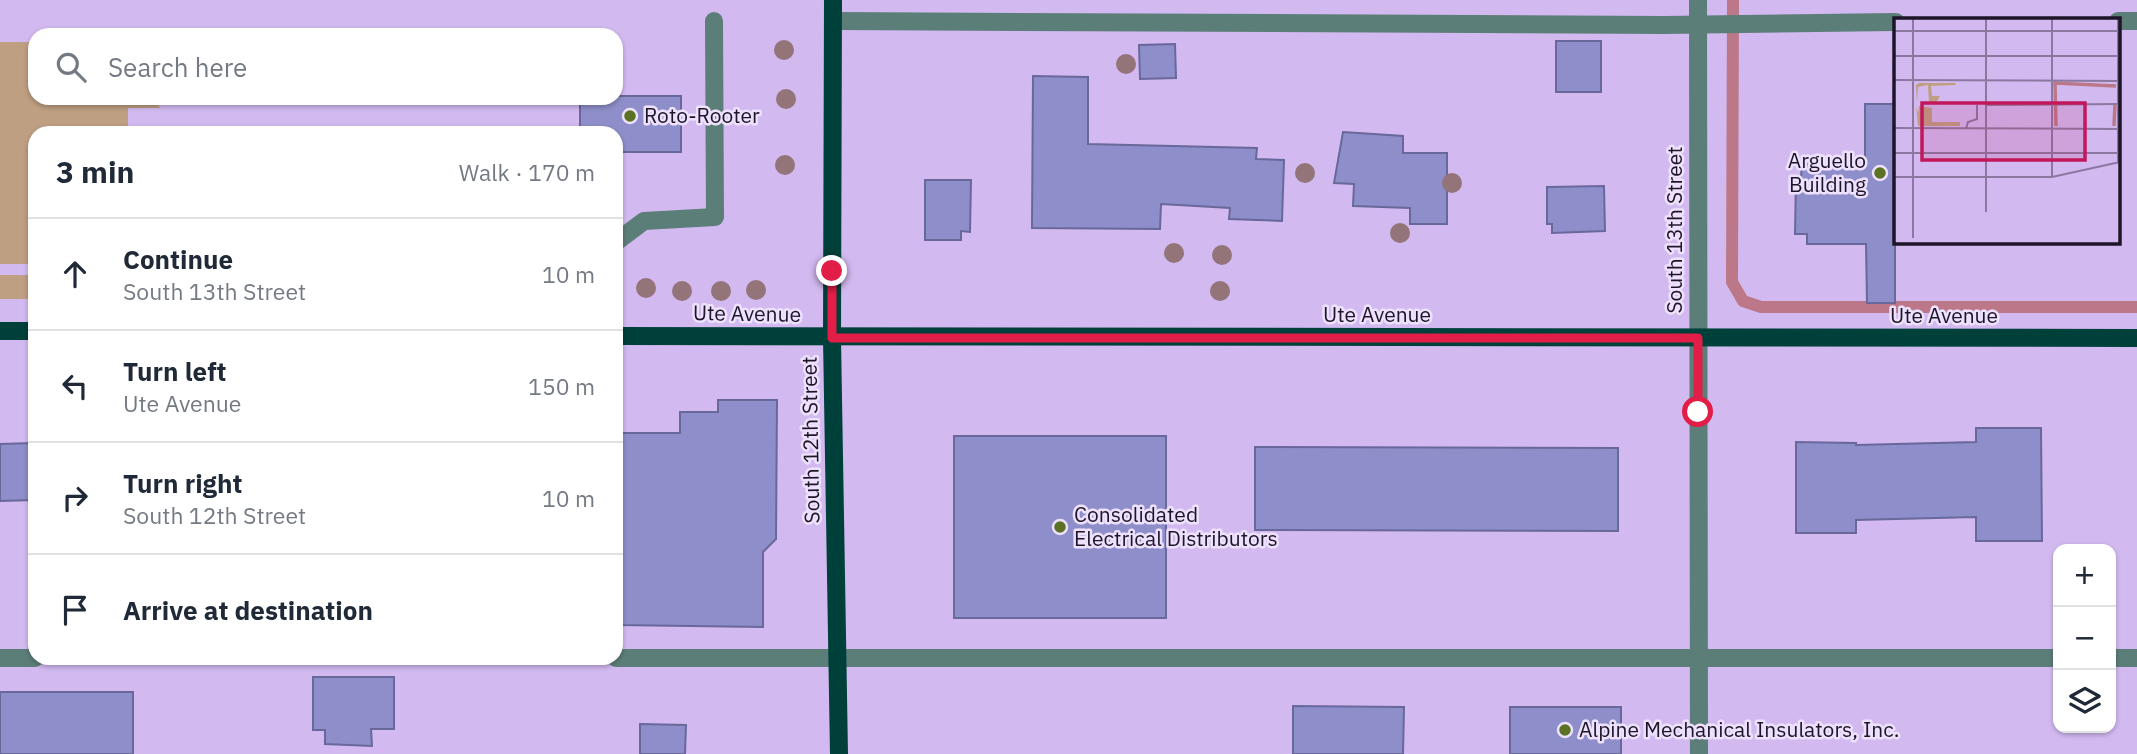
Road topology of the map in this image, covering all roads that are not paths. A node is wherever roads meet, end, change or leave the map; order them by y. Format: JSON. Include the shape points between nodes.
{"nodes":[{"id":1,"x":833,"y":0,"type":"edge"},
{"id":2,"x":1698,"y":0,"type":"edge"},
{"id":3,"x":715,"y":21,"type":"dead end"},
{"id":4,"x":833,"y":21,"type":"junction"},
{"id":5,"x":1894,"y":22,"type":"edge"},
{"id":6,"x":1698,"y":23,"type":"junction"},
{"id":7,"x":623,"y":237,"type":"edge"},
{"id":8,"x":0,"y":331,"type":"edge"},
{"id":9,"x":28,"y":331,"type":"edge"},
{"id":10,"x":623,"y":335,"type":"edge"},
{"id":11,"x":832,"y":338,"type":"junction"},
{"id":12,"x":1698,"y":338,"type":"junction"},
{"id":13,"x":2137,"y":338,"type":"edge"},
{"id":14,"x":0,"y":657,"type":"edge"},
{"id":15,"x":28,"y":657,"type":"edge"},
{"id":16,"x":623,"y":657,"type":"edge"},
{"id":17,"x":835,"y":657,"type":"junction"},
{"id":18,"x":1698,"y":658,"type":"junction"},
{"id":19,"x":2053,"y":658,"type":"edge"},
{"id":20,"x":2116,"y":658,"type":"edge"},
{"id":21,"x":2137,"y":658,"type":"edge"},
{"id":22,"x":839,"y":754,"type":"edge"},
{"id":23,"x":1699,"y":754,"type":"edge"}],
"edges":[{"from":1,"to":4,"type":"main road","name":"South 12th Street"},
{"from":2,"to":6,"type":"street","name":"South 13th Street"},
{"from":3,"to":7,"type":"street","via":[[715,217],[644,221]]},
{"from":4,"to":6,"type":"street"},
{"from":4,"to":11,"type":"main road","name":"South 12th Street"},
{"from":5,"to":6,"type":"street"},
{"from":6,"to":12,"type":"street","name":"South 13th Street"},
{"from":8,"to":9,"type":"main road"},
{"from":10,"to":11,"type":"main road","name":"Ute Avenue"},
{"from":11,"to":12,"type":"main road","name":"Ute Avenue"},
{"from":11,"to":17,"type":"main road","name":"South 12th Street"},
{"from":12,"to":13,"type":"main road","name":"Ute Avenue"},
{"from":12,"to":18,"type":"street","name":"South 13th Street"},
{"from":14,"to":15,"type":"street"},
{"from":16,"to":17,"type":"street"},
{"from":17,"to":18,"type":"street"},
{"from":17,"to":22,"type":"main road","name":"South 12th Street"},
{"from":18,"to":19,"type":"street"},
{"from":18,"to":23,"type":"street","name":"South 13th Street"},
{"from":20,"to":21,"type":"street"}]}
